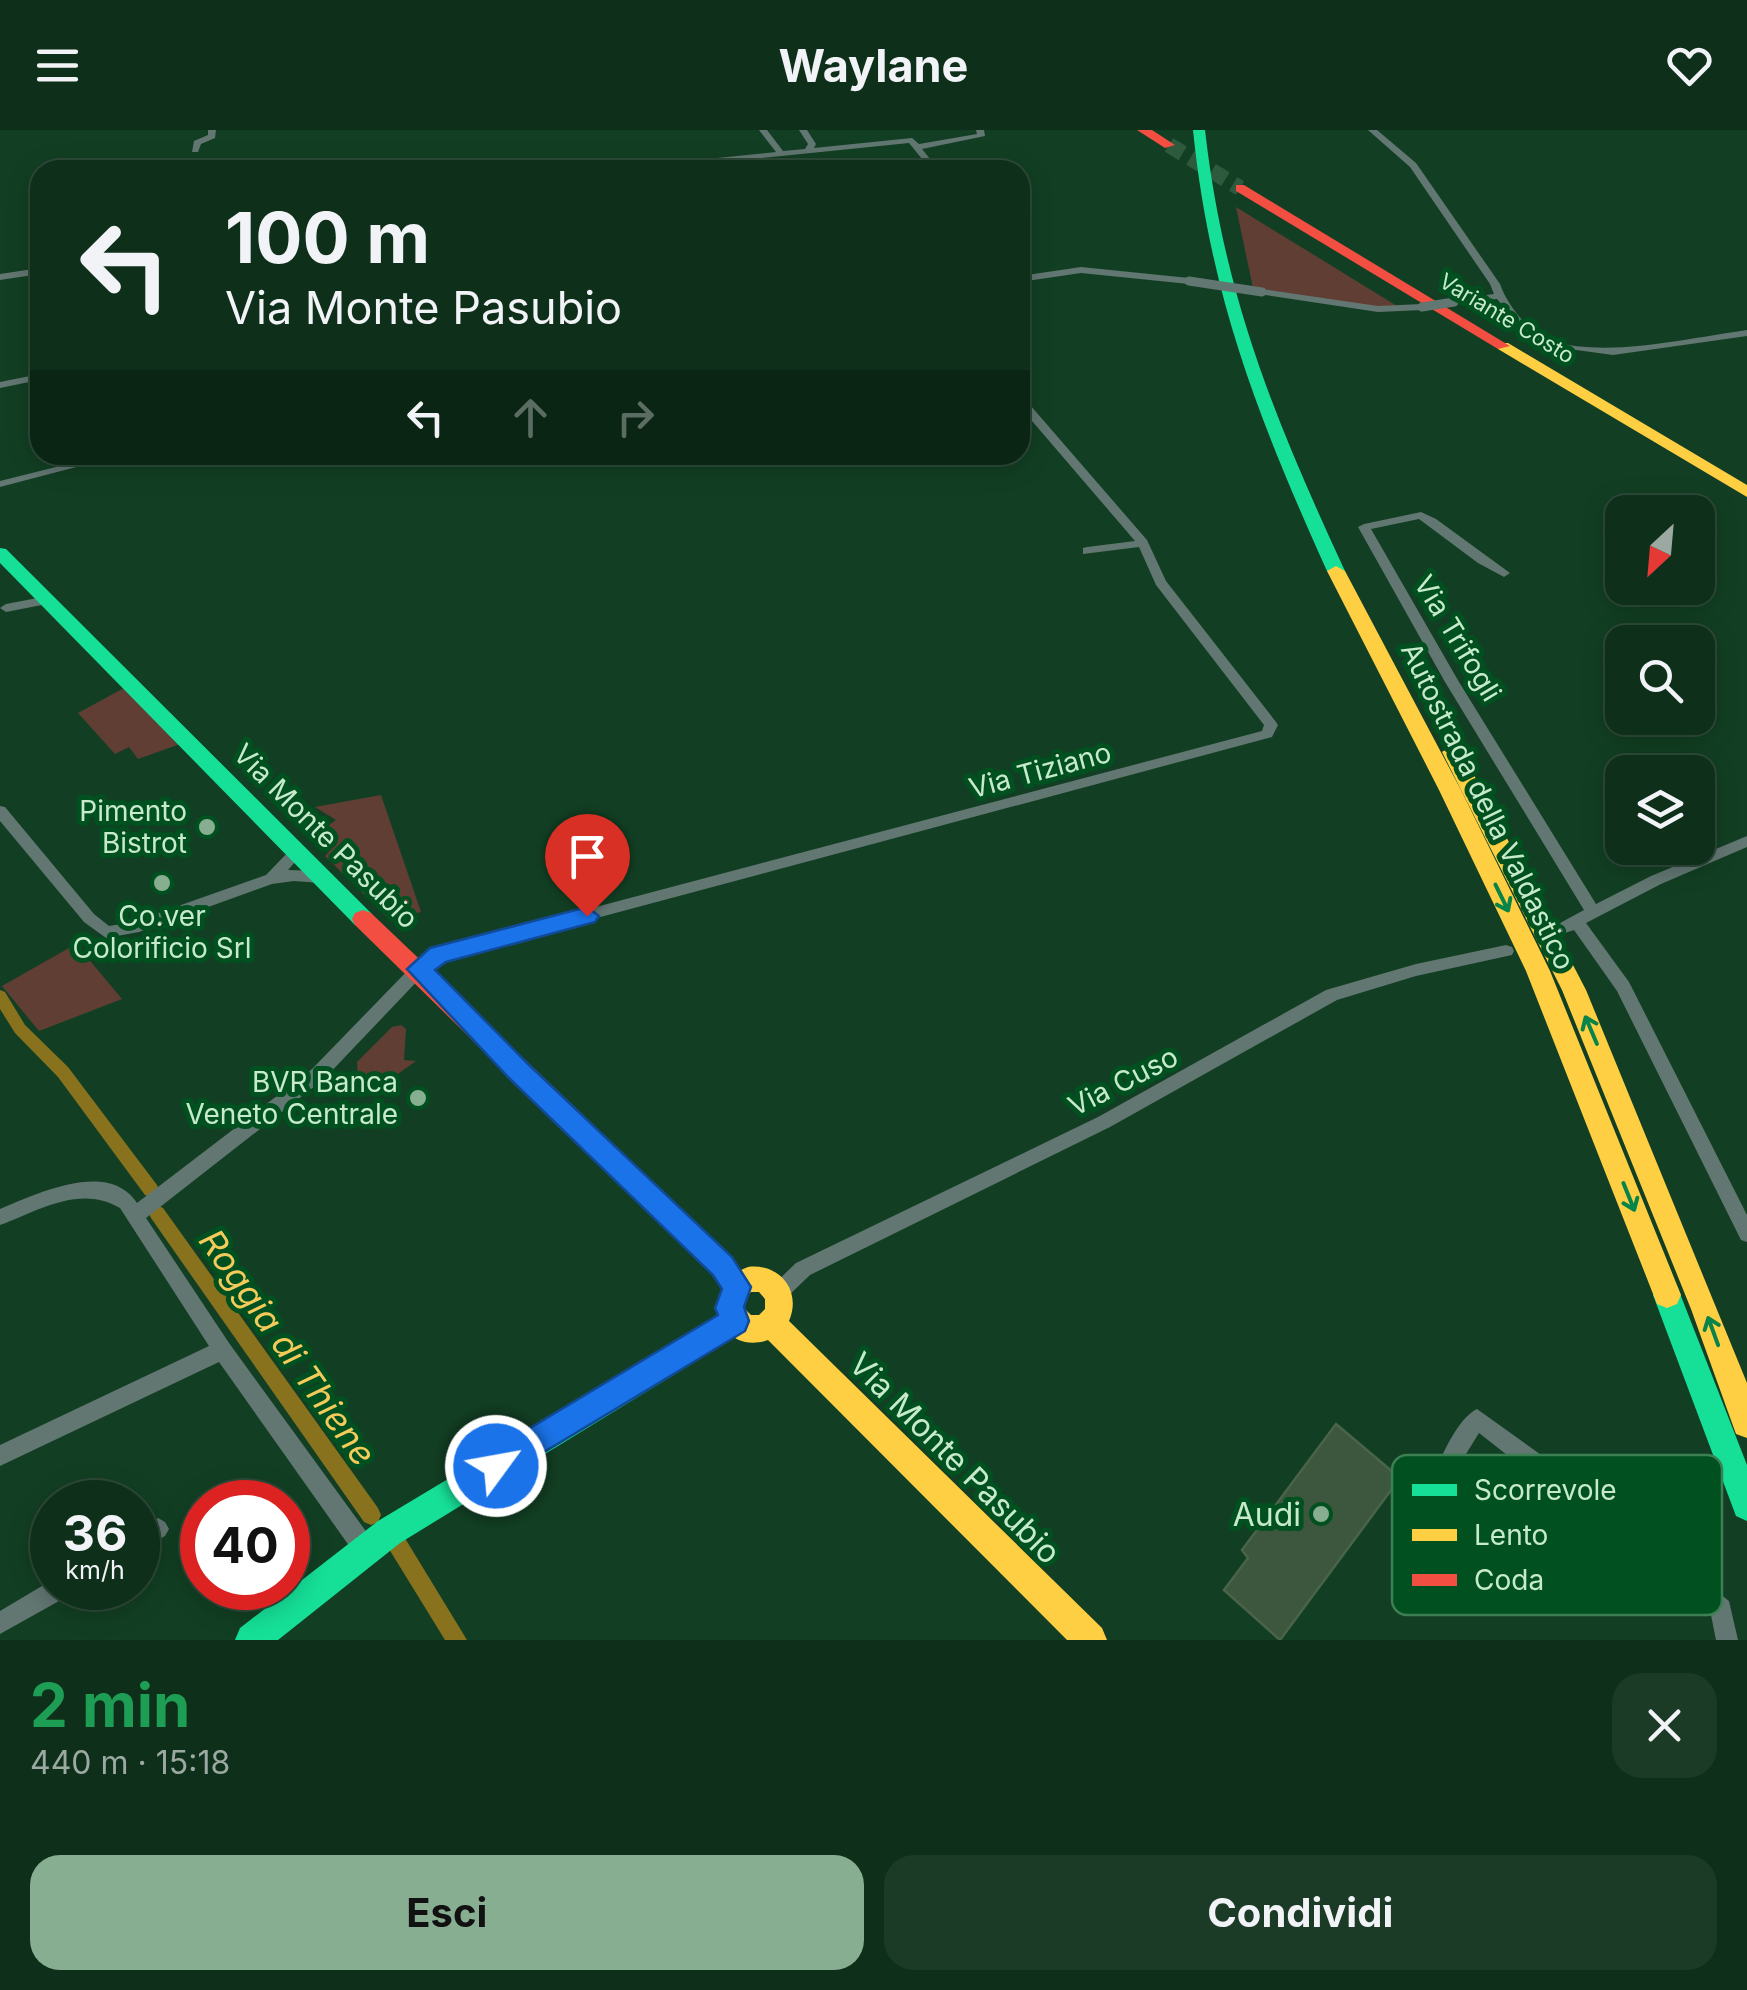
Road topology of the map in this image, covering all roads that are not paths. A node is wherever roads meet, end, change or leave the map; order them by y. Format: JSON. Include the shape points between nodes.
{"nodes":[{"id":1,"x":212,"y":130,"type":"edge"},
{"id":2,"x":763,"y":130,"type":"edge"},
{"id":3,"x":803,"y":130,"type":"edge"},
{"id":4,"x":980,"y":130,"type":"edge"},
{"id":5,"x":1143,"y":130,"type":"edge"},
{"id":6,"x":1199,"y":130,"type":"edge"},
{"id":7,"x":1212,"y":130,"type":"edge"},
{"id":8,"x":1372,"y":130,"type":"edge"},
{"id":9,"x":928,"y":131,"type":"edge"},
{"id":10,"x":188,"y":134,"type":"dead end"},
{"id":11,"x":910,"y":139,"type":"edge"},
{"id":12,"x":1168,"y":146,"type":"tunnel mouth"},
{"id":13,"x":808,"y":150,"type":"junction"},
{"id":14,"x":781,"y":153,"type":"junction"},
{"id":15,"x":715,"y":160,"type":"edge"},
{"id":16,"x":927,"y":160,"type":"edge"},
{"id":17,"x":1240,"y":188,"type":"tunnel mouth"},
{"id":18,"x":30,"y":272,"type":"edge"},
{"id":19,"x":0,"y":277,"type":"edge"},
{"id":20,"x":1030,"y":277,"type":"edge"},
{"id":21,"x":1498,"y":296,"type":"junction"},
{"id":22,"x":1747,"y":334,"type":"edge"},
{"id":23,"x":30,"y":379,"type":"edge"},
{"id":24,"x":0,"y":385,"type":"edge"},
{"id":25,"x":1030,"y":412,"type":"edge"},
{"id":26,"x":77,"y":465,"type":"edge"},
{"id":27,"x":0,"y":484,"type":"edge"},
{"id":28,"x":1747,"y":492,"type":"edge"},
{"id":29,"x":1143,"y":543,"type":"junction"},
{"id":30,"x":1087,"y":551,"type":"dead end"},
{"id":31,"x":0,"y":553,"type":"edge"},
{"id":32,"x":1504,"y":573,"type":"dead end"},
{"id":33,"x":40,"y":593,"type":"junction"},
{"id":34,"x":3,"y":610,"type":"edge"},
{"id":35,"x":0,"y":811,"type":"edge"},
{"id":36,"x":1746,"y":843,"type":"edge"},
{"id":37,"x":296,"y":853,"type":"junction"},
{"id":38,"x":320,"y":877,"type":"junction"},
{"id":39,"x":271,"y":880,"type":"junction"},
{"id":40,"x":1578,"y":920,"type":"junction"},
{"id":41,"x":1506,"y":951,"type":"dead end"},
{"id":42,"x":419,"y":969,"type":"junction"},
{"id":43,"x":136,"y":1215,"type":"junction"},
{"id":44,"x":0,"y":1217,"type":"edge"},
{"id":45,"x":1747,"y":1234,"type":"edge"},
{"id":46,"x":737,"y":1287,"type":"junction"},
{"id":47,"x":778,"y":1293,"type":"junction"},
{"id":48,"x":735,"y":1321,"type":"junction"},
{"id":49,"x":771,"y":1323,"type":"junction"},
{"id":50,"x":222,"y":1350,"type":"junction"},
{"id":51,"x":1747,"y":1423,"type":"edge"},
{"id":52,"x":0,"y":1456,"type":"edge"},
{"id":53,"x":1747,"y":1505,"type":"edge"},
{"id":54,"x":365,"y":1548,"type":"junction"},
{"id":55,"x":30,"y":1606,"type":"edge"},
{"id":56,"x":1722,"y":1613,"type":"edge"},
{"id":57,"x":0,"y":1623,"type":"edge"},
{"id":58,"x":252,"y":1640,"type":"edge"},
{"id":59,"x":1090,"y":1640,"type":"edge"},
{"id":60,"x":1728,"y":1640,"type":"edge"}],
"edges":[{"from":1,"to":10,"type":"street","via":[[196,147]]},
{"from":2,"to":14,"type":"street"},
{"from":3,"to":13,"type":"street","via":[[812,144]]},
{"from":4,"to":11,"type":"street"},
{"from":5,"to":12,"type":"main road"},
{"from":6,"to":53,"type":"main road","name":"Autostrada della Valdastico","one_way":true,"via":[[1222,292],[1264,413],[1336,571],[1538,971]]},
{"from":51,"to":7,"type":"main road","name":"Autostrada della Valdastico","one_way":true,"via":[[1574,990],[1283,420],[1238,294]]},
{"from":8,"to":21,"type":"street","via":[[1421,176]]},
{"from":9,"to":11,"type":"street","via":[[931,136]]},
{"from":11,"to":13,"type":"street"},
{"from":11,"to":16,"type":"street"},
{"from":13,"to":14,"type":"street"},
{"from":14,"to":15,"type":"street"},
{"from":17,"to":28,"type":"main road","name":"Variante Costo"},
{"from":18,"to":19,"type":"street"},
{"from":20,"to":21,"type":"street","bridge":true,"via":[[1081,270],[1378,309]]},
{"from":21,"to":22,"type":"street","via":[[1540,341],[1598,351]]},
{"from":23,"to":24,"type":"street"},
{"from":25,"to":29,"type":"street","name":"Via Tiziano"},
{"from":26,"to":27,"type":"street"},
{"from":29,"to":30,"type":"street"},
{"from":29,"to":42,"type":"street","name":"Via Tiziano","via":[[1160,582],[1271,724],[1267,734],[439,954]]},
{"from":31,"to":33,"type":"main road","name":"Via Monte Pasubio"},
{"from":32,"to":40,"type":"street","name":"Via Trifogli","via":[[1421,515],[1364,527]]},
{"from":33,"to":34,"type":"street"},
{"from":33,"to":34,"type":"street"},
{"from":33,"to":37,"type":"main road","name":"Via Monte Pasubio"},
{"from":35,"to":39,"type":"street","via":[[104,932],[134,928]]},
{"from":36,"to":40,"type":"street"},
{"from":37,"to":38,"type":"main road","name":"Via Monte Pasubio"},
{"from":37,"to":39,"type":"street"},
{"from":38,"to":39,"type":"street"},
{"from":38,"to":42,"type":"main road","name":"Via Monte Pasubio"},
{"from":40,"to":45,"type":"street","name":"Via Trifogli","via":[[1623,987]]},
{"from":41,"to":47,"type":"street","name":"Via Cuso","via":[[1332,996],[1104,1122],[803,1269]]},
{"from":42,"to":43,"type":"street","via":[[318,1074]]},
{"from":42,"to":46,"type":"main road","name":"Via Monte Pasubio"},
{"from":43,"to":44,"type":"street","via":[[113,1191],[96,1189]]},
{"from":43,"to":50,"type":"street"},
{"from":46,"to":47,"type":"main road","via":[[760,1280]]},
{"from":46,"to":48,"type":"main road","via":[[729,1308]]},
{"from":47,"to":49,"type":"main road","via":[[780,1309]]},
{"from":48,"to":49,"type":"main road","via":[[756,1329]]},
{"from":48,"to":54,"type":"main road"},
{"from":49,"to":59,"type":"main road","name":"Via Monte Pasubio"},
{"from":50,"to":52,"type":"street"},
{"from":50,"to":54,"type":"street"},
{"from":54,"to":58,"type":"main road"},
{"from":55,"to":57,"type":"street"},
{"from":56,"to":60,"type":"street"}]}
